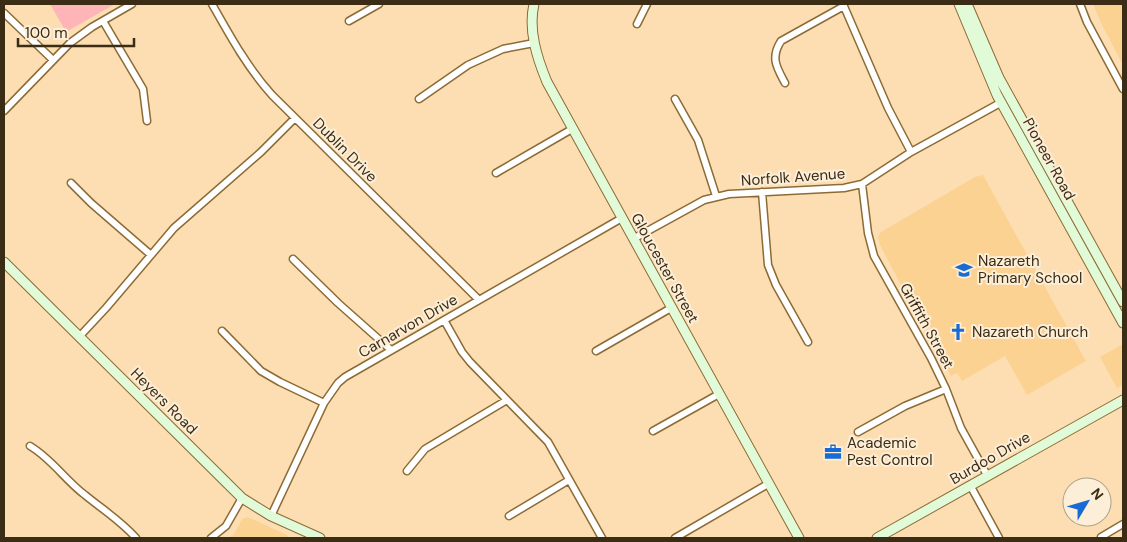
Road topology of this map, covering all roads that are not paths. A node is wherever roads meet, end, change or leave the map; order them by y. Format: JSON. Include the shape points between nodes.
{"nodes":[{"id":1,"x":132,"y":4,"type":"edge"},
{"id":2,"x":212,"y":4,"type":"edge"},
{"id":3,"x":379,"y":4,"type":"edge"},
{"id":4,"x":534,"y":4,"type":"edge"},
{"id":5,"x":647,"y":4,"type":"edge"},
{"id":6,"x":959,"y":4,"type":"edge"},
{"id":7,"x":967,"y":4,"type":"edge"},
{"id":8,"x":1080,"y":4,"type":"edge"},
{"id":9,"x":844,"y":5,"type":"edge"},
{"id":10,"x":4,"y":13,"type":"edge"},
{"id":11,"x":103,"y":21,"type":"junction"},
{"id":12,"x":349,"y":21,"type":"dead end"},
{"id":13,"x":637,"y":24,"type":"dead end"},
{"id":14,"x":534,"y":42,"type":"junction"},
{"id":15,"x":53,"y":60,"type":"junction"},
{"id":16,"x":786,"y":83,"type":"dead end"},
{"id":17,"x":1123,"y":89,"type":"edge"},
{"id":18,"x":419,"y":99,"type":"dead end"},
{"id":19,"x":675,"y":99,"type":"dead end"},
{"id":20,"x":1006,"y":100,"type":"junction"},
{"id":21,"x":4,"y":111,"type":"edge"},
{"id":22,"x":295,"y":118,"type":"junction"},
{"id":23,"x":147,"y":121,"type":"dead end"},
{"id":24,"x":572,"y":129,"type":"junction"},
{"id":25,"x":911,"y":152,"type":"junction"},
{"id":26,"x":496,"y":173,"type":"dead end"},
{"id":27,"x":71,"y":183,"type":"dead end"},
{"id":28,"x":862,"y":184,"type":"junction"},
{"id":29,"x":762,"y":192,"type":"junction"},
{"id":30,"x":716,"y":196,"type":"junction"},
{"id":31,"x":622,"y":218,"type":"junction"},
{"id":32,"x":633,"y":239,"type":"junction"},
{"id":33,"x":151,"y":255,"type":"junction"},
{"id":34,"x":293,"y":259,"type":"dead end"},
{"id":35,"x":4,"y":262,"type":"edge"},
{"id":36,"x":478,"y":299,"type":"junction"},
{"id":37,"x":1123,"y":302,"type":"edge"},
{"id":38,"x":671,"y":308,"type":"junction"},
{"id":39,"x":444,"y":320,"type":"junction"},
{"id":40,"x":1123,"y":323,"type":"edge"},
{"id":41,"x":222,"y":331,"type":"dead end"},
{"id":42,"x":79,"y":336,"type":"junction"},
{"id":43,"x":808,"y":342,"type":"dead end"},
{"id":44,"x":391,"y":350,"type":"junction"},
{"id":45,"x":596,"y":350,"type":"dead end"},
{"id":46,"x":946,"y":389,"type":"junction"},
{"id":47,"x":719,"y":394,"type":"junction"},
{"id":48,"x":506,"y":400,"type":"junction"},
{"id":49,"x":1121,"y":400,"type":"edge"},
{"id":50,"x":324,"y":403,"type":"junction"},
{"id":51,"x":653,"y":431,"type":"dead end"},
{"id":52,"x":858,"y":432,"type":"dead end"},
{"id":53,"x":30,"y":446,"type":"dead end"},
{"id":54,"x":407,"y":471,"type":"dead end"},
{"id":55,"x":987,"y":475,"type":"junction"},
{"id":56,"x":569,"y":480,"type":"junction"},
{"id":57,"x":768,"y":484,"type":"junction"},
{"id":58,"x":970,"y":485,"type":"junction"},
{"id":59,"x":242,"y":498,"type":"junction"},
{"id":60,"x":271,"y":516,"type":"junction"},
{"id":61,"x":509,"y":516,"type":"dead end"},
{"id":62,"x":1123,"y":524,"type":"edge"},
{"id":63,"x":1101,"y":537,"type":"edge"},
{"id":64,"x":136,"y":538,"type":"edge"},
{"id":65,"x":210,"y":538,"type":"edge"},
{"id":66,"x":320,"y":538,"type":"edge"},
{"id":67,"x":602,"y":538,"type":"edge"},
{"id":68,"x":675,"y":538,"type":"edge"},
{"id":69,"x":799,"y":538,"type":"edge"},
{"id":70,"x":877,"y":538,"type":"edge"},
{"id":71,"x":999,"y":538,"type":"edge"}],
"edges":[{"from":1,"to":11,"type":"street"},
{"from":2,"to":22,"type":"street","name":"Dublin Drive","via":[[257,78]]},
{"from":3,"to":12,"type":"street"},
{"from":4,"to":14,"type":"street","name":"Gloucester Street"},
{"from":5,"to":13,"type":"street"},
{"from":6,"to":20,"type":"street","name":"Pioneer Road","via":[[990,79]]},
{"from":7,"to":20,"type":"street","name":"Pioneer Road"},
{"from":8,"to":17,"type":"street"},
{"from":9,"to":16,"type":"street","via":[[782,41],[774,57]]},
{"from":9,"to":25,"type":"street","via":[[888,108]]},
{"from":10,"to":15,"type":"street"},
{"from":11,"to":15,"type":"street","via":[[70,43]]},
{"from":11,"to":23,"type":"street","via":[[143,89]]},
{"from":14,"to":18,"type":"street","via":[[503,49],[468,64]]},
{"from":14,"to":24,"type":"street","name":"Gloucester Street","via":[[547,82]]},
{"from":15,"to":21,"type":"street"},
{"from":19,"to":30,"type":"street","via":[[698,140]]},
{"from":20,"to":25,"type":"street","name":"Norfolk Avenue"},
{"from":20,"to":37,"type":"street","name":"Pioneer Road"},
{"from":20,"to":40,"type":"street","name":"Pioneer Road"},
{"from":22,"to":33,"type":"street","via":[[174,228]]},
{"from":22,"to":36,"type":"street","name":"Dublin Drive"},
{"from":24,"to":26,"type":"street"},
{"from":24,"to":31,"type":"street","name":"Gloucester Street"},
{"from":25,"to":28,"type":"street","name":"Norfolk Avenue"},
{"from":27,"to":33,"type":"street"},
{"from":28,"to":29,"type":"street","name":"Norfolk Avenue","via":[[844,188]]},
{"from":28,"to":46,"type":"street","name":"Griffith Street","via":[[874,256]]},
{"from":29,"to":30,"type":"street","name":"Norfolk Avenue"},
{"from":29,"to":43,"type":"street","via":[[768,265]]},
{"from":30,"to":32,"type":"street","name":"Norfolk Avenue"},
{"from":31,"to":32,"type":"street","name":"Gloucester Street"},
{"from":31,"to":36,"type":"street","name":"Carnarvon Drive"},
{"from":32,"to":38,"type":"street","name":"Gloucester Street"},
{"from":33,"to":42,"type":"street"},
{"from":34,"to":44,"type":"street"},
{"from":35,"to":42,"type":"street","name":"Heyers Road"},
{"from":36,"to":39,"type":"street","name":"Carnarvon Drive"},
{"from":38,"to":45,"type":"street"},
{"from":38,"to":47,"type":"street","name":"Gloucester Street"},
{"from":39,"to":44,"type":"street","name":"Carnarvon Drive"},
{"from":39,"to":48,"type":"street","via":[[462,352]]},
{"from":41,"to":50,"type":"street","via":[[261,371]]},
{"from":42,"to":59,"type":"street","name":"Heyers Road"},
{"from":44,"to":50,"type":"street","name":"Carnarvon Drive","via":[[345,377]]},
{"from":46,"to":52,"type":"street","via":[[905,406]]},
{"from":46,"to":55,"type":"street","name":"Griffith Street","via":[[961,428]]},
{"from":47,"to":51,"type":"street"},
{"from":47,"to":57,"type":"street","name":"Gloucester Street"},
{"from":48,"to":54,"type":"street","via":[[425,450]]},
{"from":48,"to":56,"type":"street","via":[[545,438]]},
{"from":49,"to":55,"type":"street","name":"Burdoo Drive"},
{"from":50,"to":60,"type":"street","name":"Carnarvon Drive"},
{"from":53,"to":64,"type":"street","via":[[43,453],[79,490]]},
{"from":55,"to":58,"type":"street","name":"Burdoo Drive"},
{"from":56,"to":61,"type":"street"},
{"from":56,"to":67,"type":"street"},
{"from":57,"to":68,"type":"street"},
{"from":57,"to":69,"type":"street","name":"Gloucester Street"},
{"from":58,"to":70,"type":"street","name":"Burdoo Drive"},
{"from":58,"to":71,"type":"street"},
{"from":59,"to":60,"type":"street","name":"Heyers Road"},
{"from":59,"to":65,"type":"street","via":[[226,526]]},
{"from":60,"to":66,"type":"street","name":"Heyers Road"},
{"from":62,"to":63,"type":"street"}]}
